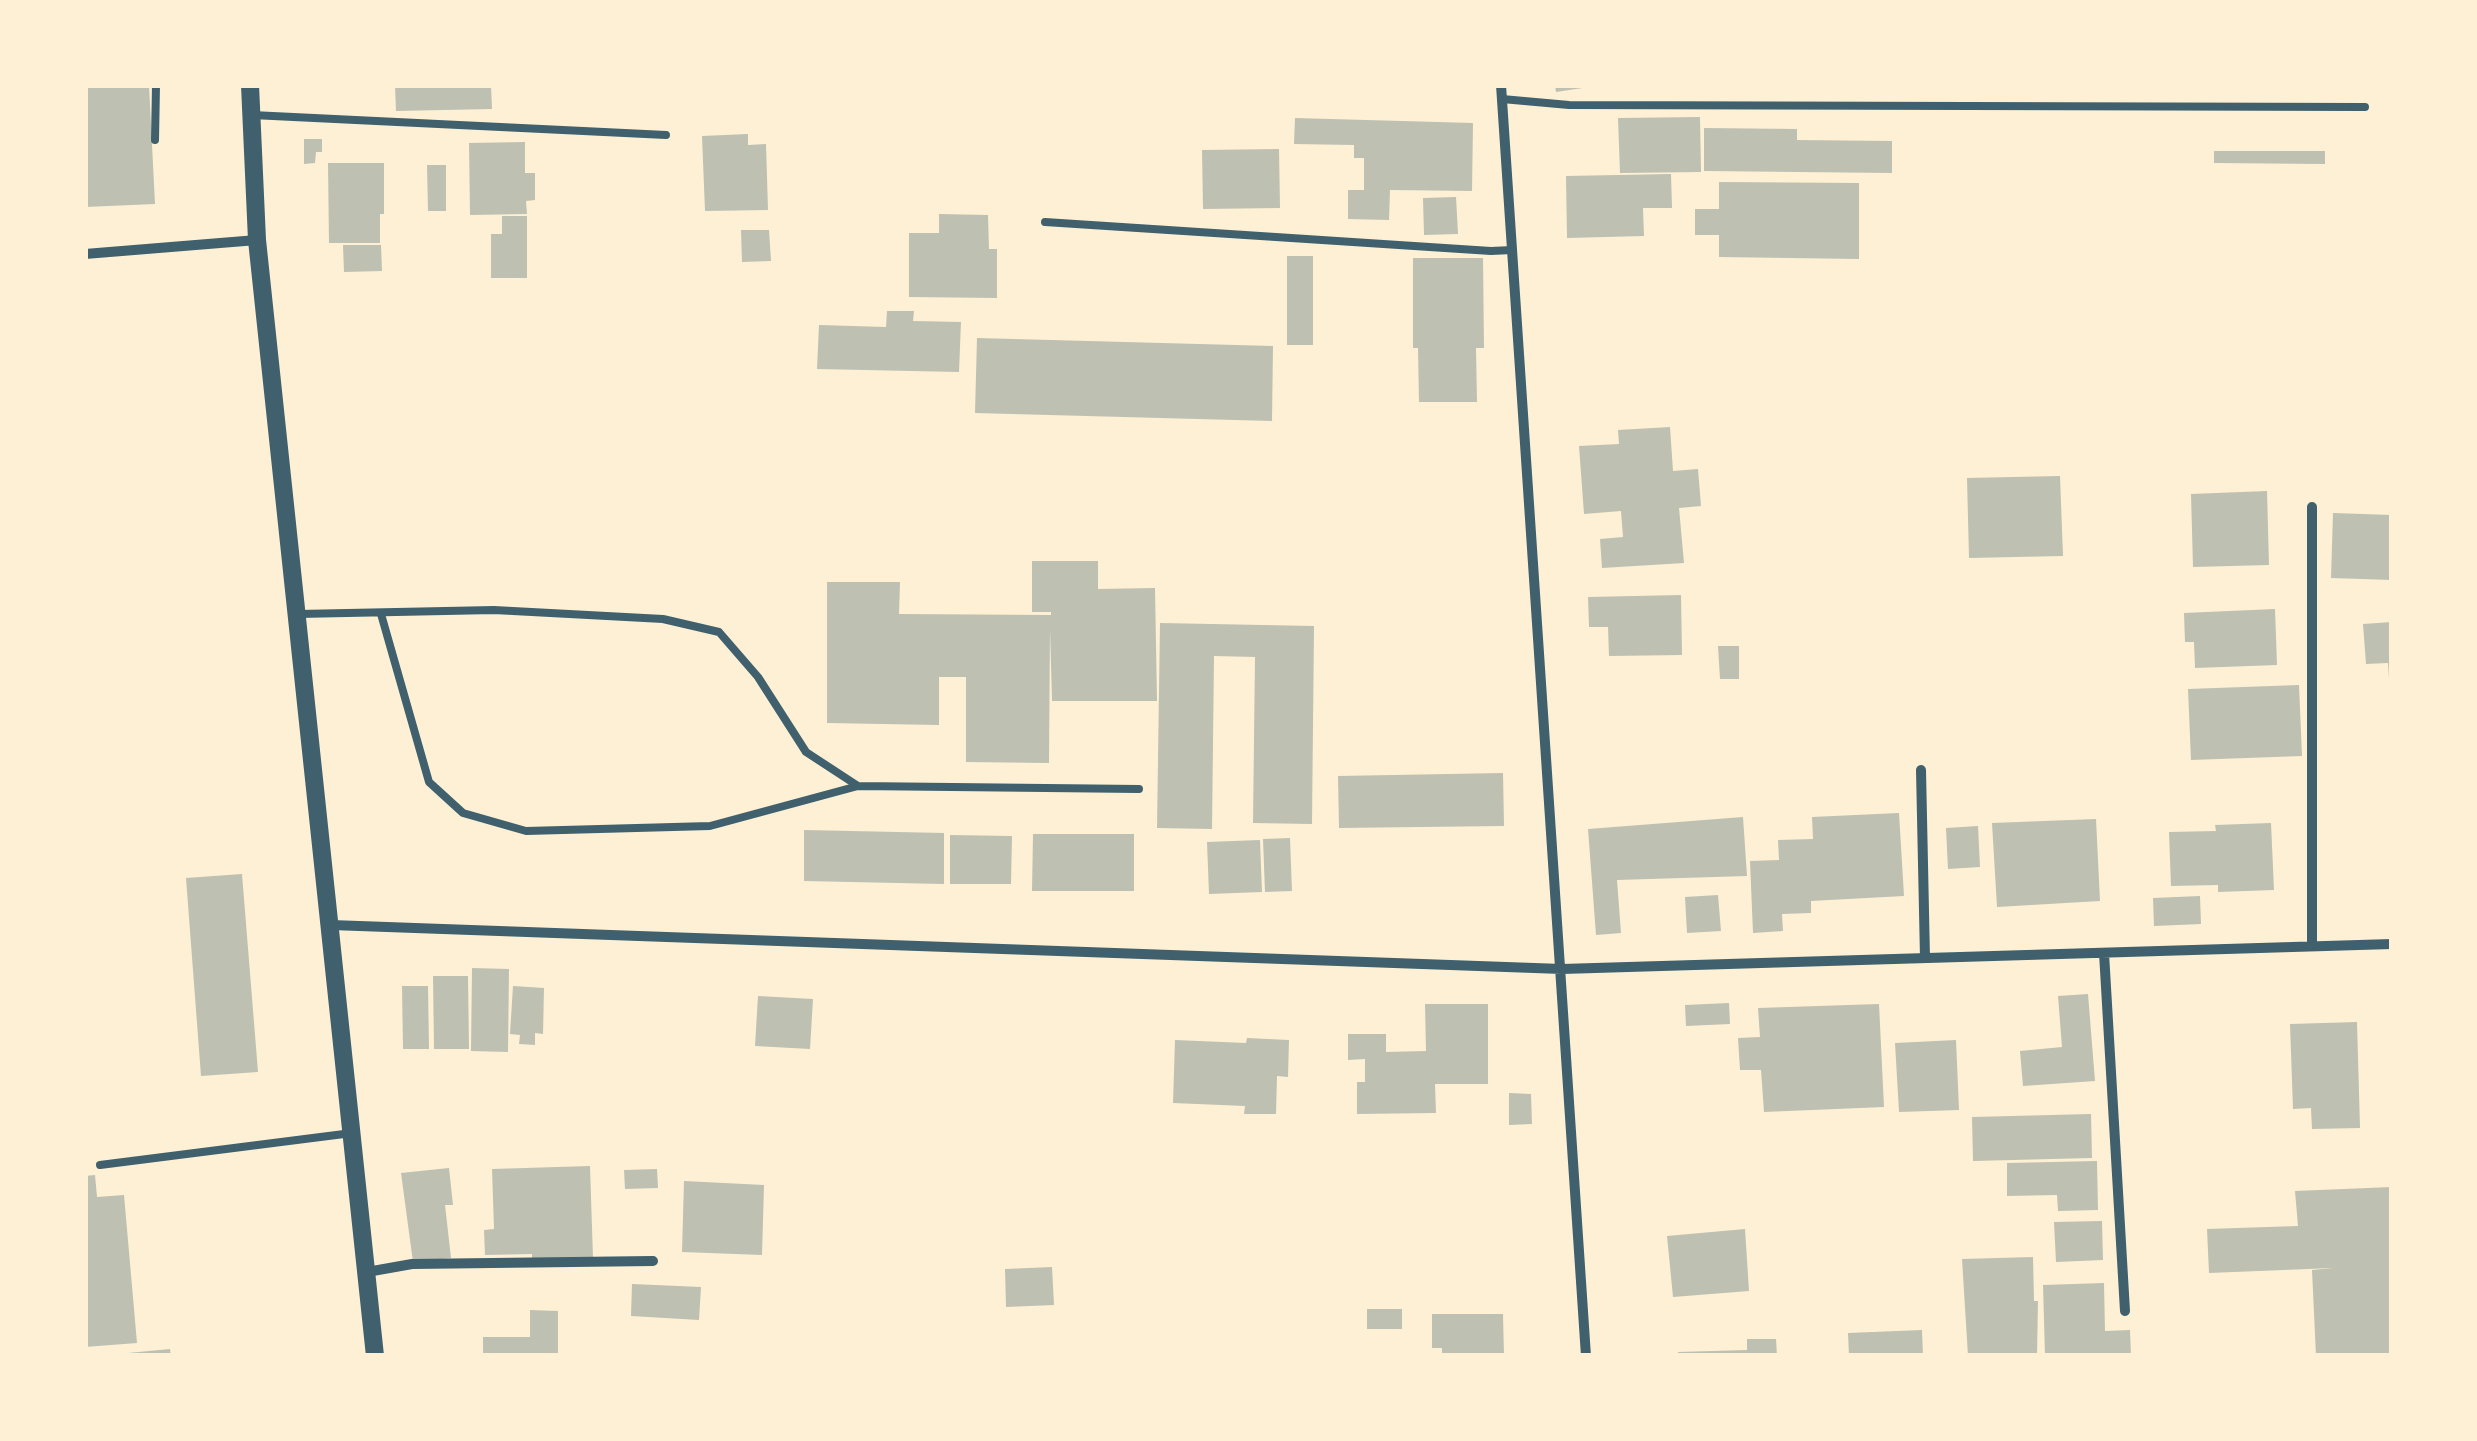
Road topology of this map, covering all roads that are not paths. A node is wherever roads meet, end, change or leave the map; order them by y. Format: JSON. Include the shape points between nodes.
{"nodes":[{"id":1,"x":156,"y":85,"type":"edge"},
{"id":2,"x":250,"y":85,"type":"edge"},
{"id":3,"x":1500,"y":85,"type":"edge"},
{"id":4,"x":1502,"y":99,"type":"junction"},
{"id":5,"x":2365,"y":107,"type":"dead end"},
{"id":6,"x":252,"y":115,"type":"junction"},
{"id":7,"x":666,"y":135,"type":"dead end"},
{"id":8,"x":155,"y":140,"type":"dead end"},
{"id":9,"x":1045,"y":222,"type":"dead end"},
{"id":10,"x":257,"y":240,"type":"junction"},
{"id":11,"x":1512,"y":250,"type":"junction"},
{"id":12,"x":85,"y":254,"type":"edge"},
{"id":13,"x":2312,"y":506,"type":"dead end"},
{"id":14,"x":298,"y":614,"type":"junction"},
{"id":15,"x":381,"y":614,"type":"junction"},
{"id":16,"x":1921,"y":770,"type":"dead end"},
{"id":17,"x":858,"y":786,"type":"junction"},
{"id":18,"x":1139,"y":789,"type":"dead end"},
{"id":19,"x":331,"y":925,"type":"junction"},
{"id":20,"x":2392,"y":944,"type":"edge"},
{"id":21,"x":2312,"y":946,"type":"junction"},
{"id":22,"x":2104,"y":953,"type":"junction"},
{"id":23,"x":1925,"y":958,"type":"junction"},
{"id":24,"x":1562,"y":969,"type":"junction"},
{"id":25,"x":352,"y":1133,"type":"junction"},
{"id":26,"x":100,"y":1165,"type":"dead end"},
{"id":27,"x":654,"y":1261,"type":"dead end"},
{"id":28,"x":367,"y":1272,"type":"junction"},
{"id":29,"x":2125,"y":1311,"type":"dead end"},
{"id":30,"x":376,"y":1356,"type":"edge"},
{"id":31,"x":1586,"y":1356,"type":"edge"}],
"edges":[{"from":1,"to":8,"type":"lane"},
{"from":2,"to":6,"type":"street"},
{"from":3,"to":4,"type":"street"},
{"from":4,"to":5,"type":"lane","via":[[1569,105]]},
{"from":4,"to":11,"type":"street"},
{"from":6,"to":7,"type":"lane"},
{"from":6,"to":10,"type":"street"},
{"from":9,"to":11,"type":"lane"},
{"from":10,"to":12,"type":"street"},
{"from":10,"to":14,"type":"street"},
{"from":11,"to":24,"type":"street"},
{"from":13,"to":21,"type":"street"},
{"from":14,"to":15,"type":"lane"},
{"from":14,"to":19,"type":"street"},
{"from":15,"to":17,"type":"lane","via":[[494,610],[663,619],[719,632],[758,677],[806,752]]},
{"from":15,"to":17,"type":"lane","via":[[429,782],[463,814],[526,831],[710,826]]},
{"from":16,"to":23,"type":"street"},
{"from":17,"to":18,"type":"lane"},
{"from":19,"to":24,"type":"street"},
{"from":19,"to":25,"type":"street"},
{"from":20,"to":21,"type":"street"},
{"from":21,"to":22,"type":"street"},
{"from":22,"to":23,"type":"street"},
{"from":22,"to":29,"type":"street"},
{"from":23,"to":24,"type":"street"},
{"from":24,"to":31,"type":"street"},
{"from":25,"to":26,"type":"lane"},
{"from":25,"to":28,"type":"street"},
{"from":27,"to":28,"type":"street","via":[[412,1264]]},
{"from":28,"to":30,"type":"street"}]}
